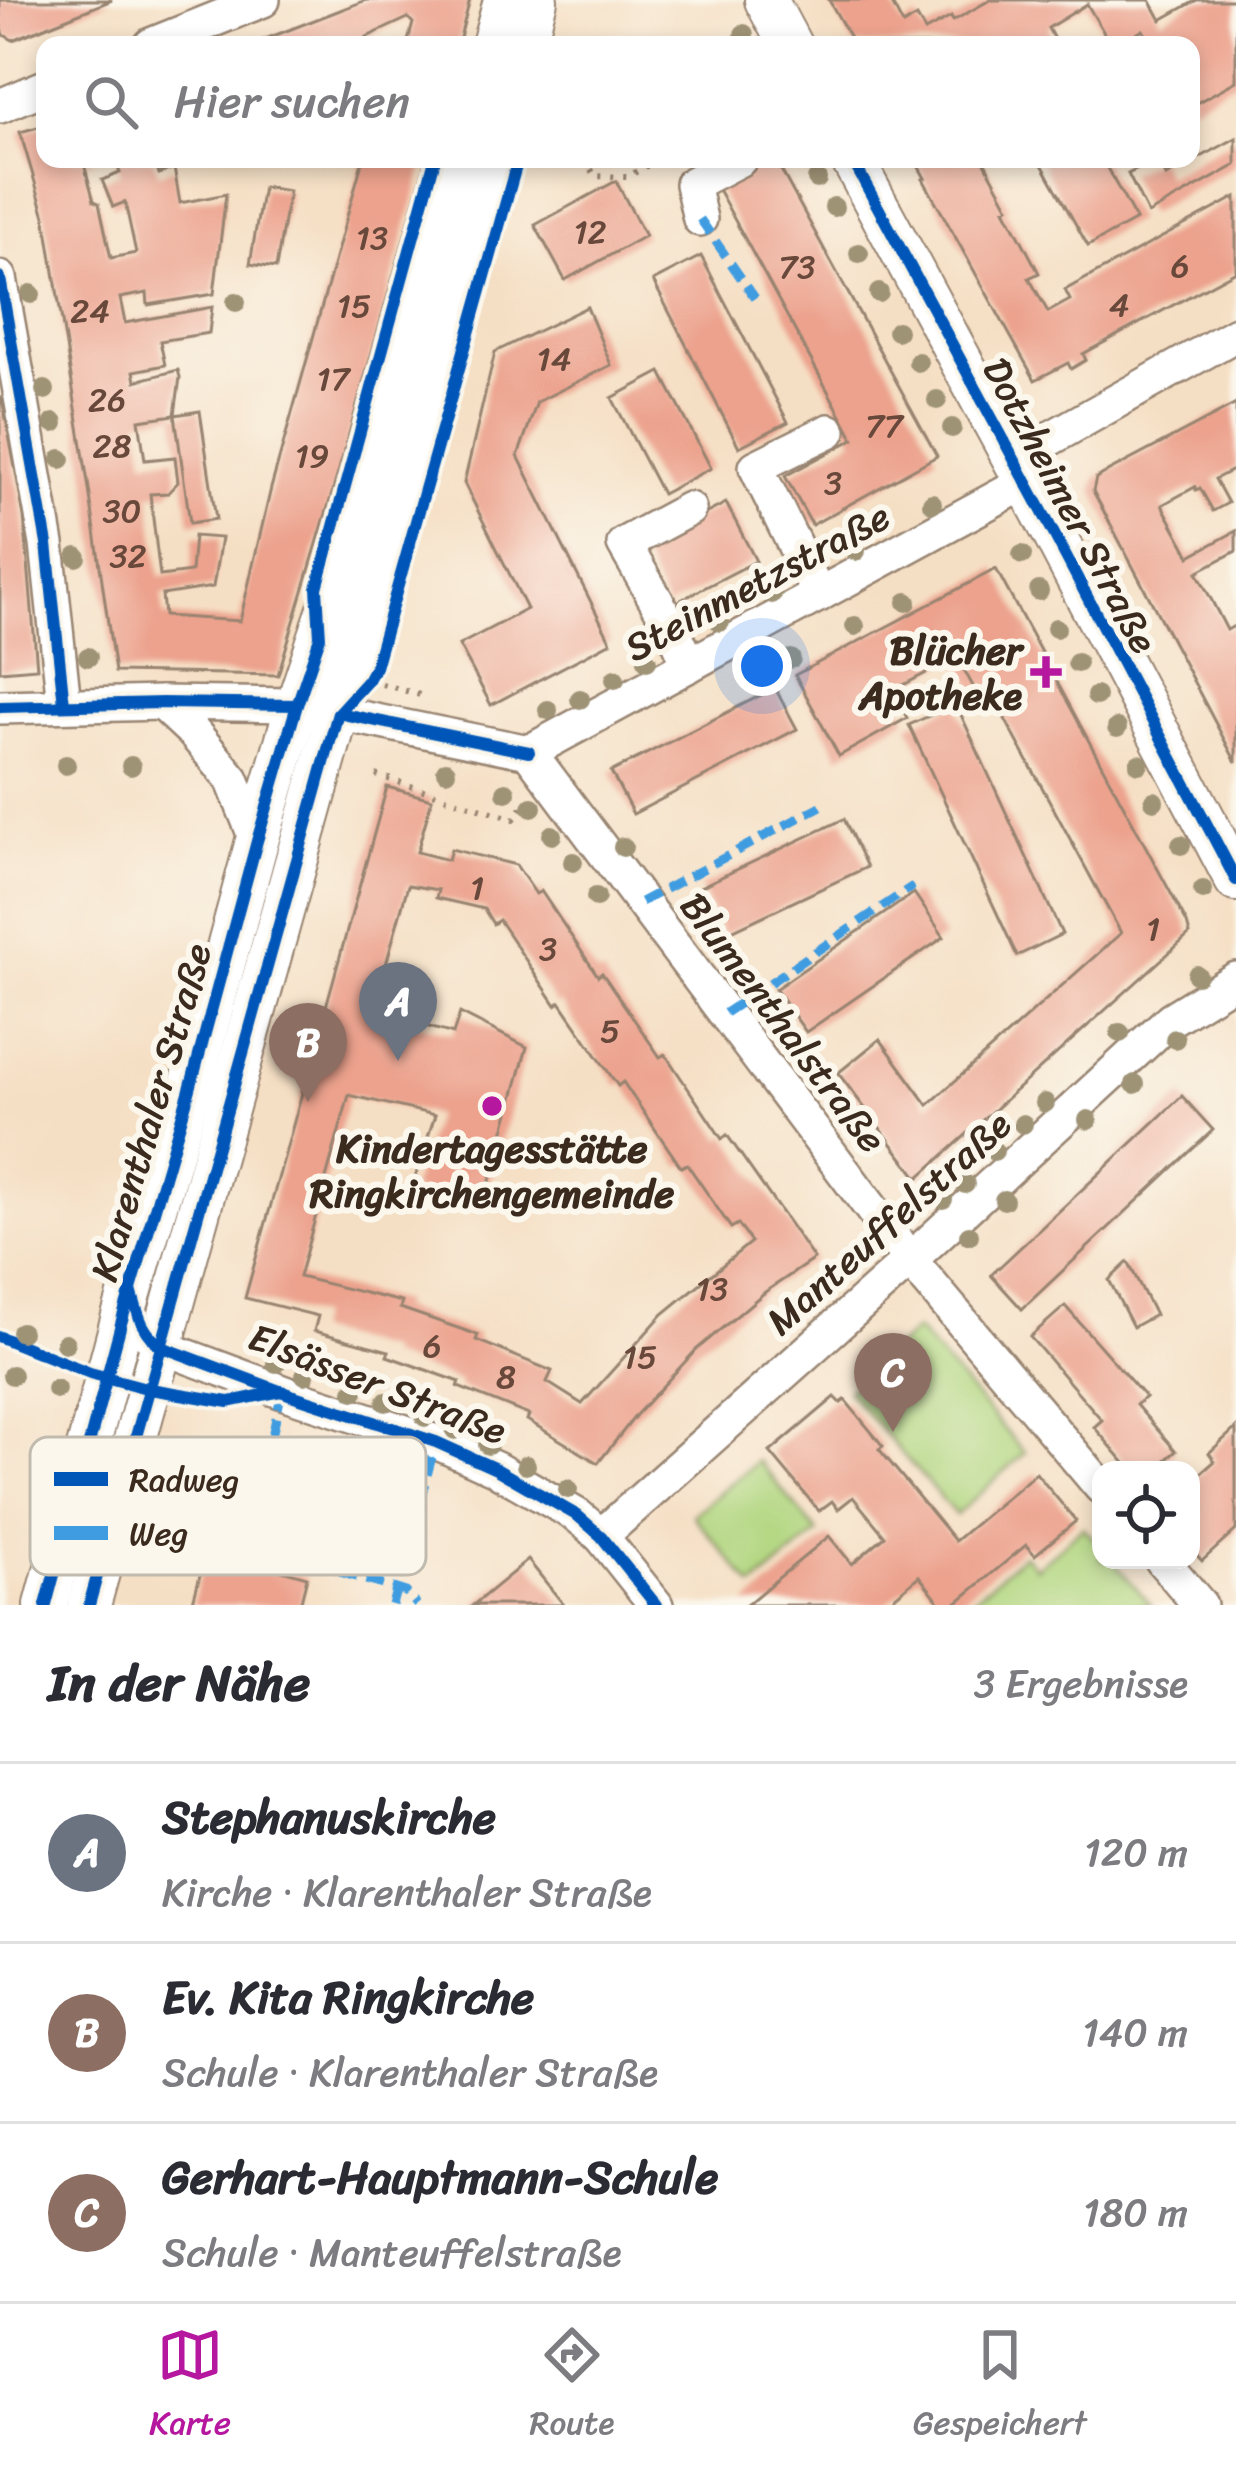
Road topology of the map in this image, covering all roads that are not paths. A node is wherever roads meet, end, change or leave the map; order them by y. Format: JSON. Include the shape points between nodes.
{"nodes":[{"id":1,"x":263,"y":0,"type":"edge"},
{"id":2,"x":506,"y":0,"type":"edge"},
{"id":3,"x":536,"y":0,"type":"edge"},
{"id":4,"x":766,"y":0,"type":"edge"},
{"id":5,"x":173,"y":36,"type":"edge"},
{"id":6,"x":496,"y":36,"type":"edge"},
{"id":7,"x":526,"y":36,"type":"edge"},
{"id":8,"x":785,"y":36,"type":"edge"},
{"id":9,"x":36,"y":92,"type":"edge"},
{"id":10,"x":0,"y":106,"type":"edge"},
{"id":11,"x":457,"y":168,"type":"edge"},
{"id":12,"x":489,"y":168,"type":"edge"},
{"id":13,"x":723,"y":168,"type":"edge"},
{"id":14,"x":857,"y":168,"type":"edge"},
{"id":15,"x":700,"y":219,"type":"dead end"},
{"id":16,"x":0,"y":278,"type":"edge"},
{"id":17,"x":1236,"y":334,"type":"edge"},
{"id":18,"x":829,"y":431,"type":"dead end"},
{"id":19,"x":1020,"y":471,"type":"junction"},
{"id":20,"x":689,"y":509,"type":"dead end"},
{"id":21,"x":819,"y":595,"type":"junction"},
{"id":22,"x":689,"y":665,"type":"junction"},
{"id":23,"x":162,"y":703,"type":"junction"},
{"id":24,"x":64,"y":704,"type":"junction"},
{"id":25,"x":0,"y":707,"type":"edge"},
{"id":26,"x":318,"y":709,"type":"junction"},
{"id":27,"x":529,"y":752,"type":"junction"},
{"id":28,"x":257,"y":841,"type":"junction"},
{"id":29,"x":1236,"y":880,"type":"edge"},
{"id":30,"x":1236,"y":979,"type":"edge"},
{"id":31,"x":910,"y":1260,"type":"junction"},
{"id":32,"x":131,"y":1290,"type":"junction"},
{"id":33,"x":162,"y":1347,"type":"junction"},
{"id":34,"x":91,"y":1437,"type":"edge"},
{"id":35,"x":137,"y":1437,"type":"edge"},
{"id":36,"x":421,"y":1437,"type":"edge"},
{"id":37,"x":426,"y":1439,"type":"edge"},
{"id":38,"x":1092,"y":1476,"type":"edge"},
{"id":39,"x":601,"y":1535,"type":"junction"},
{"id":40,"x":1170,"y":1569,"type":"edge"},
{"id":41,"x":54,"y":1575,"type":"edge"},
{"id":42,"x":97,"y":1575,"type":"edge"},
{"id":43,"x":46,"y":1605,"type":"edge"},
{"id":44,"x":89,"y":1605,"type":"edge"},
{"id":45,"x":656,"y":1605,"type":"edge"},
{"id":46,"x":1200,"y":1605,"type":"edge"}],
"edges":[{"from":1,"to":5,"type":"street"},
{"from":2,"to":6,"type":"main road"},
{"from":3,"to":7,"type":"main road"},
{"from":4,"to":8,"type":"main road"},
{"from":9,"to":10,"type":"street"},
{"from":11,"to":26,"type":"main road","name":"Klarenthaler Straße","via":[[340,575]]},
{"from":12,"to":26,"type":"main road","name":"Klarenthaler Straße"},
{"from":13,"to":15,"type":"street","via":[[692,184]]},
{"from":14,"to":19,"type":"main road","name":"Dotzheimer Straße"},
{"from":16,"to":24,"type":"street","via":[[47,544]]},
{"from":17,"to":19,"type":"street","name":"Steinmetzstraße"},
{"from":18,"to":21,"type":"street","via":[[756,467]]},
{"from":19,"to":21,"type":"street","name":"Steinmetzstraße"},
{"from":19,"to":29,"type":"main road","name":"Dotzheimer Straße"},
{"from":20,"to":22,"type":"street","via":[[624,544]]},
{"from":21,"to":22,"type":"street","name":"Steinmetzstraße"},
{"from":22,"to":27,"type":"street","name":"Steinmetzstraße"},
{"from":23,"to":24,"type":"street"},
{"from":23,"to":26,"type":"street"},
{"from":23,"to":28,"type":"street","via":[[232,779]]},
{"from":24,"to":25,"type":"street"},
{"from":26,"to":27,"type":"street"},
{"from":26,"to":28,"type":"main road","name":"Klarenthaler Straße"},
{"from":26,"to":33,"type":"main road","name":"Klarenthaler Straße"},
{"from":27,"to":31,"type":"street","name":"Blumenthalstraße"},
{"from":28,"to":32,"type":"main road","name":"Klarenthaler Straße"},
{"from":30,"to":31,"type":"street","name":"Manteuffelstraße","via":[[1171,1019]]},
{"from":31,"to":38,"type":"street","name":"Blumenthalstraße"},
{"from":31,"to":39,"type":"street","name":"Manteuffelstraße"},
{"from":32,"to":33,"type":"street","via":[[140,1323]]},
{"from":32,"to":34,"type":"main road","name":"Klarenthaler Straße"},
{"from":33,"to":35,"type":"main road","name":"Klarenthaler Straße"},
{"from":33,"to":36,"type":"street","name":"Elsässer Straße"},
{"from":37,"to":39,"type":"street","name":"Elsässer Straße","via":[[496,1469]]},
{"from":39,"to":45,"type":"street","name":"Elsässer Straße"},
{"from":40,"to":46,"type":"street"},
{"from":41,"to":43,"type":"main road","name":"Klarenthaler Straße"},
{"from":42,"to":44,"type":"main road","name":"Klarenthaler Straße"}]}
